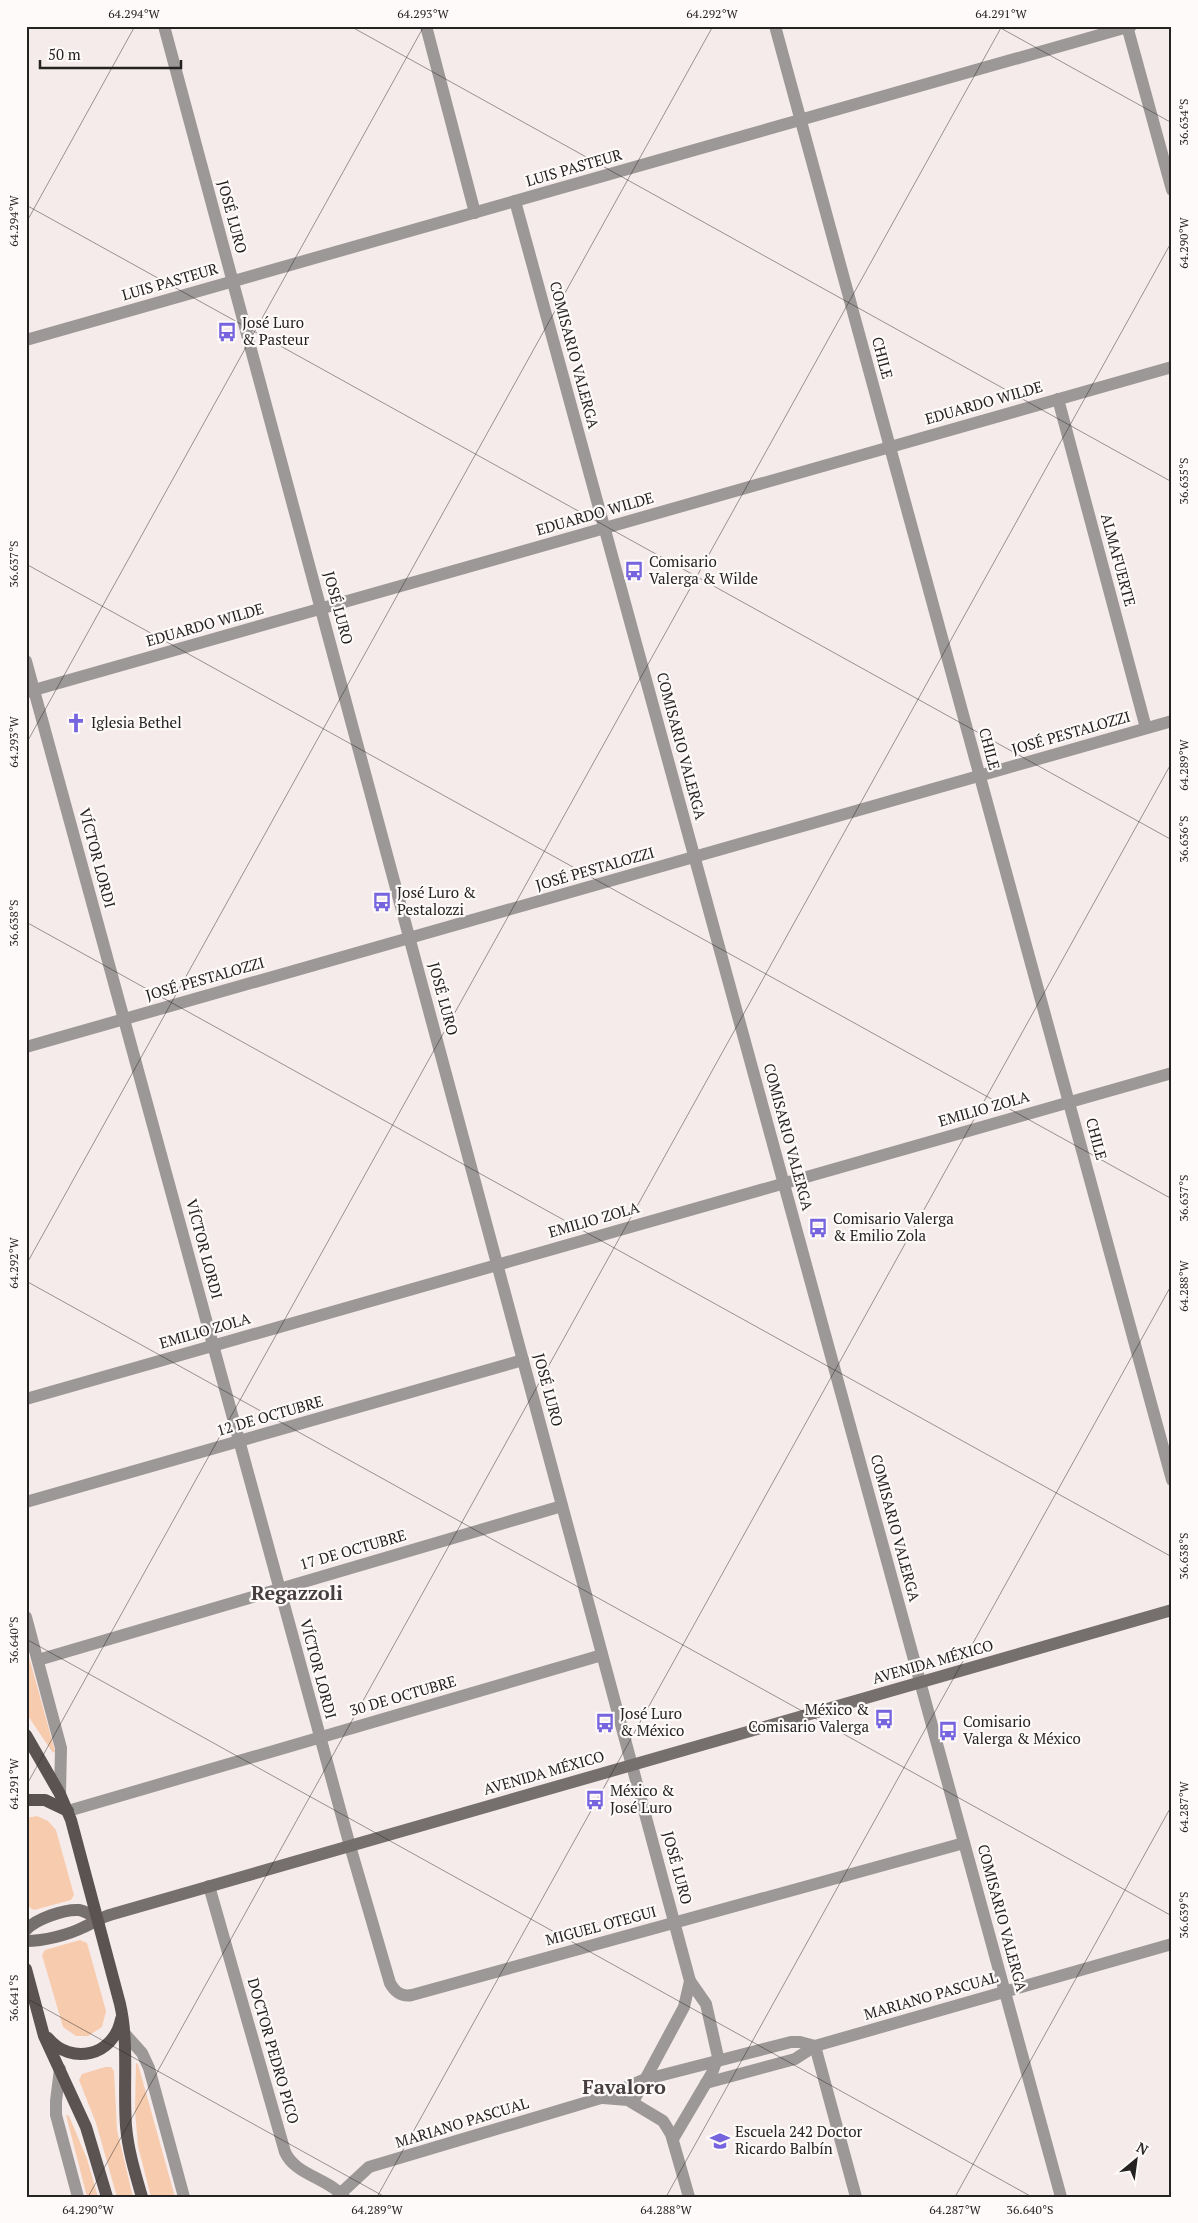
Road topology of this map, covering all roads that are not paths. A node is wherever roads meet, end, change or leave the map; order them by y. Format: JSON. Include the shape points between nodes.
{"nodes":[{"id":1,"x":164,"y":26,"type":"edge"},
{"id":2,"x":426,"y":26,"type":"edge"},
{"id":3,"x":775,"y":26,"type":"edge"},
{"id":4,"x":1128,"y":27,"type":"edge"},
{"id":5,"x":800,"y":120,"type":"junction"},
{"id":6,"x":1172,"y":190,"type":"edge"},
{"id":7,"x":515,"y":201,"type":"junction"},
{"id":8,"x":476,"y":212,"type":"junction"},
{"id":9,"x":233,"y":282,"type":"junction"},
{"id":10,"x":26,"y":340,"type":"edge"},
{"id":11,"x":1172,"y":367,"type":"edge"},
{"id":12,"x":1058,"y":399,"type":"junction"},
{"id":13,"x":890,"y":447,"type":"junction"},
{"id":14,"x":605,"y":528,"type":"junction"},
{"id":15,"x":321,"y":609,"type":"junction"},
{"id":16,"x":26,"y":661,"type":"edge"},
{"id":17,"x":30,"y":691,"type":"edge"},
{"id":18,"x":1172,"y":721,"type":"edge"},
{"id":19,"x":1146,"y":728,"type":"junction"},
{"id":20,"x":979,"y":776,"type":"junction"},
{"id":21,"x":695,"y":857,"type":"junction"},
{"id":22,"x":410,"y":938,"type":"junction"},
{"id":23,"x":124,"y":1020,"type":"junction"},
{"id":24,"x":26,"y":1047,"type":"edge"},
{"id":25,"x":1172,"y":1073,"type":"edge"},
{"id":26,"x":1069,"y":1102,"type":"junction"},
{"id":27,"x":784,"y":1183,"type":"junction"},
{"id":28,"x":498,"y":1265,"type":"junction"},
{"id":29,"x":213,"y":1346,"type":"junction"},
{"id":30,"x":523,"y":1360,"type":"junction"},
{"id":31,"x":26,"y":1399,"type":"edge"},
{"id":32,"x":239,"y":1442,"type":"junction"},
{"id":33,"x":1172,"y":1480,"type":"edge"},
{"id":34,"x":26,"y":1502,"type":"edge"},
{"id":35,"x":562,"y":1506,"type":"junction"},
{"id":36,"x":280,"y":1589,"type":"junction"},
{"id":37,"x":1172,"y":1610,"type":"edge"},
{"id":38,"x":26,"y":1617,"type":"edge"},
{"id":39,"x":602,"y":1655,"type":"junction"},
{"id":40,"x":38,"y":1660,"type":"junction"},
{"id":41,"x":920,"y":1682,"type":"junction"},
{"id":42,"x":26,"y":1735,"type":"edge"},
{"id":43,"x":320,"y":1737,"type":"junction"},
{"id":44,"x":632,"y":1765,"type":"junction"},
{"id":45,"x":60,"y":1794,"type":"junction"},
{"id":46,"x":26,"y":1800,"type":"edge"},
{"id":47,"x":68,"y":1811,"type":"junction"},
{"id":48,"x":964,"y":1843,"type":"junction"},
{"id":49,"x":350,"y":1846,"type":"junction"},
{"id":50,"x":209,"y":1886,"type":"junction"},
{"id":51,"x":97,"y":1918,"type":"junction"},
{"id":52,"x":674,"y":1923,"type":"junction"},
{"id":53,"x":26,"y":1930,"type":"edge"},
{"id":54,"x":26,"y":1941,"type":"edge"},
{"id":55,"x":1172,"y":1944,"type":"edge"},
{"id":56,"x":26,"y":1969,"type":"edge"},
{"id":57,"x":690,"y":1981,"type":"junction"},
{"id":58,"x":1005,"y":1992,"type":"junction"},
{"id":59,"x":120,"y":2004,"type":"junction"},
{"id":60,"x":41,"y":2025,"type":"junction"},
{"id":61,"x":125,"y":2034,"type":"junction"},
{"id":62,"x":815,"y":2046,"type":"junction"},
{"id":63,"x":717,"y":2061,"type":"junction"},
{"id":64,"x":60,"y":2069,"type":"junction"},
{"id":65,"x":643,"y":2080,"type":"junction"},
{"id":66,"x":706,"y":2083,"type":"junction"},
{"id":67,"x":601,"y":2098,"type":"junction"},
{"id":68,"x":633,"y":2102,"type":"junction"},
{"id":69,"x":673,"y":2139,"type":"junction"},
{"id":70,"x":343,"y":2195,"type":"edge"},
{"id":71,"x":78,"y":2197,"type":"edge"},
{"id":72,"x":108,"y":2197,"type":"edge"},
{"id":73,"x":142,"y":2197,"type":"edge"},
{"id":74,"x":184,"y":2197,"type":"edge"},
{"id":75,"x":689,"y":2197,"type":"edge"},
{"id":76,"x":856,"y":2197,"type":"edge"},
{"id":77,"x":1061,"y":2197,"type":"edge"}],
"edges":[{"from":1,"to":9,"type":"street","name":"JOSÉ LURO"},
{"from":2,"to":8,"type":"street"},
{"from":3,"to":5,"type":"street","name":"CHILE"},
{"from":4,"to":5,"type":"street","name":"LUIS PASTEUR"},
{"from":4,"to":6,"type":"street"},
{"from":5,"to":7,"type":"street","name":"LUIS PASTEUR"},
{"from":5,"to":13,"type":"street","name":"CHILE"},
{"from":7,"to":8,"type":"street","name":"LUIS PASTEUR"},
{"from":7,"to":14,"type":"street","name":"COMISARIO VALERGA"},
{"from":8,"to":9,"type":"street","name":"LUIS PASTEUR"},
{"from":9,"to":10,"type":"street","name":"LUIS PASTEUR"},
{"from":9,"to":15,"type":"street","name":"JOSÉ LURO"},
{"from":11,"to":12,"type":"street","name":"EDUARDO WILDE"},
{"from":12,"to":13,"type":"street","name":"EDUARDO WILDE"},
{"from":12,"to":19,"type":"street","name":"ALMAFUERTE"},
{"from":13,"to":14,"type":"street","name":"EDUARDO WILDE"},
{"from":13,"to":20,"type":"street","name":"CHILE"},
{"from":14,"to":15,"type":"street","name":"EDUARDO WILDE"},
{"from":14,"to":21,"type":"street","name":"COMISARIO VALERGA"},
{"from":15,"to":17,"type":"street","name":"EDUARDO WILDE"},
{"from":15,"to":22,"type":"street","name":"JOSÉ LURO"},
{"from":16,"to":17,"type":"street","name":"VÍCTOR LORDI"},
{"from":17,"to":23,"type":"street","name":"VÍCTOR LORDI"},
{"from":18,"to":19,"type":"street","name":"JOSÉ PESTALOZZI"},
{"from":19,"to":20,"type":"street","name":"JOSÉ PESTALOZZI"},
{"from":20,"to":21,"type":"street","name":"JOSÉ PESTALOZZI"},
{"from":20,"to":26,"type":"street","name":"CHILE"},
{"from":21,"to":22,"type":"street","name":"JOSÉ PESTALOZZI"},
{"from":21,"to":27,"type":"street","name":"COMISARIO VALERGA"},
{"from":22,"to":23,"type":"street","name":"JOSÉ PESTALOZZI"},
{"from":22,"to":28,"type":"street","name":"JOSÉ LURO"},
{"from":23,"to":24,"type":"street","name":"JOSÉ PESTALOZZI"},
{"from":23,"to":29,"type":"street","name":"VÍCTOR LORDI"},
{"from":25,"to":26,"type":"street","name":"EMILIO ZOLA"},
{"from":26,"to":27,"type":"street","name":"EMILIO ZOLA"},
{"from":26,"to":33,"type":"street","name":"CHILE"},
{"from":27,"to":28,"type":"street","name":"EMILIO ZOLA"},
{"from":27,"to":41,"type":"street","name":"COMISARIO VALERGA"},
{"from":28,"to":29,"type":"street","name":"EMILIO ZOLA"},
{"from":28,"to":30,"type":"street","name":"JOSÉ LURO"},
{"from":29,"to":31,"type":"street","name":"EMILIO ZOLA"},
{"from":29,"to":32,"type":"street","name":"VÍCTOR LORDI"},
{"from":30,"to":32,"type":"street","name":"12 DE OCTUBRE"},
{"from":30,"to":35,"type":"street","name":"JOSÉ LURO"},
{"from":32,"to":34,"type":"street","name":"12 DE OCTUBRE"},
{"from":32,"to":36,"type":"street","name":"VÍCTOR LORDI"},
{"from":35,"to":36,"type":"street","name":"17 DE OCTUBRE"},
{"from":35,"to":39,"type":"street","name":"JOSÉ LURO"},
{"from":36,"to":40,"type":"street","name":"17 DE OCTUBRE"},
{"from":36,"to":43,"type":"street","name":"VÍCTOR LORDI"},
{"from":37,"to":41,"type":"main road","name":"AVENIDA MÉXICO"},
{"from":38,"to":40,"type":"street"},
{"from":39,"to":43,"type":"street","name":"30 DE OCTUBRE"},
{"from":39,"to":44,"type":"street","name":"JOSÉ LURO"},
{"from":40,"to":45,"type":"street","via":[[62,1754]]},
{"from":41,"to":44,"type":"main road","name":"AVENIDA MÉXICO"},
{"from":41,"to":48,"type":"street","name":"COMISARIO VALERGA"},
{"from":42,"to":45,"type":"main road"},
{"from":43,"to":47,"type":"street","name":"30 DE OCTUBRE"},
{"from":43,"to":49,"type":"street","name":"VÍCTOR LORDI"},
{"from":44,"to":49,"type":"main road","name":"AVENIDA MÉXICO"},
{"from":44,"to":52,"type":"street","name":"JOSÉ LURO"},
{"from":45,"to":47,"type":"main road"},
{"from":46,"to":47,"type":"main road","via":[[45,1800]]},
{"from":47,"to":51,"type":"main road"},
{"from":48,"to":52,"type":"street","name":"MIGUEL OTEGUI"},
{"from":48,"to":58,"type":"street","name":"COMISARIO VALERGA"},
{"from":49,"to":50,"type":"main road","name":"AVENIDA MÉXICO"},
{"from":49,"to":52,"type":"street","name":"MIGUEL OTEGUI","via":[[390,1983],[403,1996]]},
{"from":50,"to":51,"type":"main road","name":"AVENIDA MÉXICO"},
{"from":50,"to":70,"type":"street","name":"DOCTOR PEDRO PICO","via":[[284,2152],[296,2166]]},
{"from":51,"to":53,"type":"main road","via":[[82,1911],[72,1911],[39,1920]]},
{"from":51,"to":54,"type":"main road","name":"AVENIDA MÉXICO","via":[[77,1930]]},
{"from":51,"to":59,"type":"main road"},
{"from":52,"to":57,"type":"street","name":"JOSÉ LURO"},
{"from":55,"to":58,"type":"street","name":"MARIANO PASCUAL"},
{"from":56,"to":60,"type":"main road"},
{"from":57,"to":63,"type":"street","name":"JOSÉ LURO","via":[[706,2004]]},
{"from":57,"to":65,"type":"street","name":"JOSÉ LURO","via":[[684,2007]]},
{"from":58,"to":62,"type":"street","name":"MARIANO PASCUAL"},
{"from":58,"to":77,"type":"street","name":"COMISARIO VALERGA"},
{"from":59,"to":60,"type":"main road","via":[[122,2018],[118,2032],[110,2043],[91,2054],[70,2054],[57,2048]]},
{"from":59,"to":61,"type":"main road"},
{"from":60,"to":64,"type":"main road"},
{"from":61,"to":73,"type":"main road","via":[[126,2126]]},
{"from":61,"to":74,"type":"street","via":[[142,2053],[149,2068]]},
{"from":62,"to":63,"type":"street","name":"MARIANO PASCUAL","via":[[796,2042]]},
{"from":62,"to":66,"type":"street","name":"MARIANO PASCUAL","via":[[795,2059]]},
{"from":62,"to":76,"type":"street"},
{"from":63,"to":65,"type":"street","name":"MARIANO PASCUAL"},
{"from":63,"to":66,"type":"street"},
{"from":64,"to":71,"type":"street","via":[[56,2114]]},
{"from":64,"to":72,"type":"main road","via":[[86,2127]]},
{"from":65,"to":67,"type":"street","name":"MARIANO PASCUAL"},
{"from":65,"to":68,"type":"street","name":"JOSÉ LURO"},
{"from":66,"to":69,"type":"street"},
{"from":67,"to":68,"type":"street","name":"MARIANO PASCUAL","via":[[617,2097]]},
{"from":67,"to":70,"type":"street","name":"MARIANO PASCUAL","via":[[369,2168]]},
{"from":68,"to":69,"type":"street","via":[[663,2121]]},
{"from":69,"to":75,"type":"street"}]}
